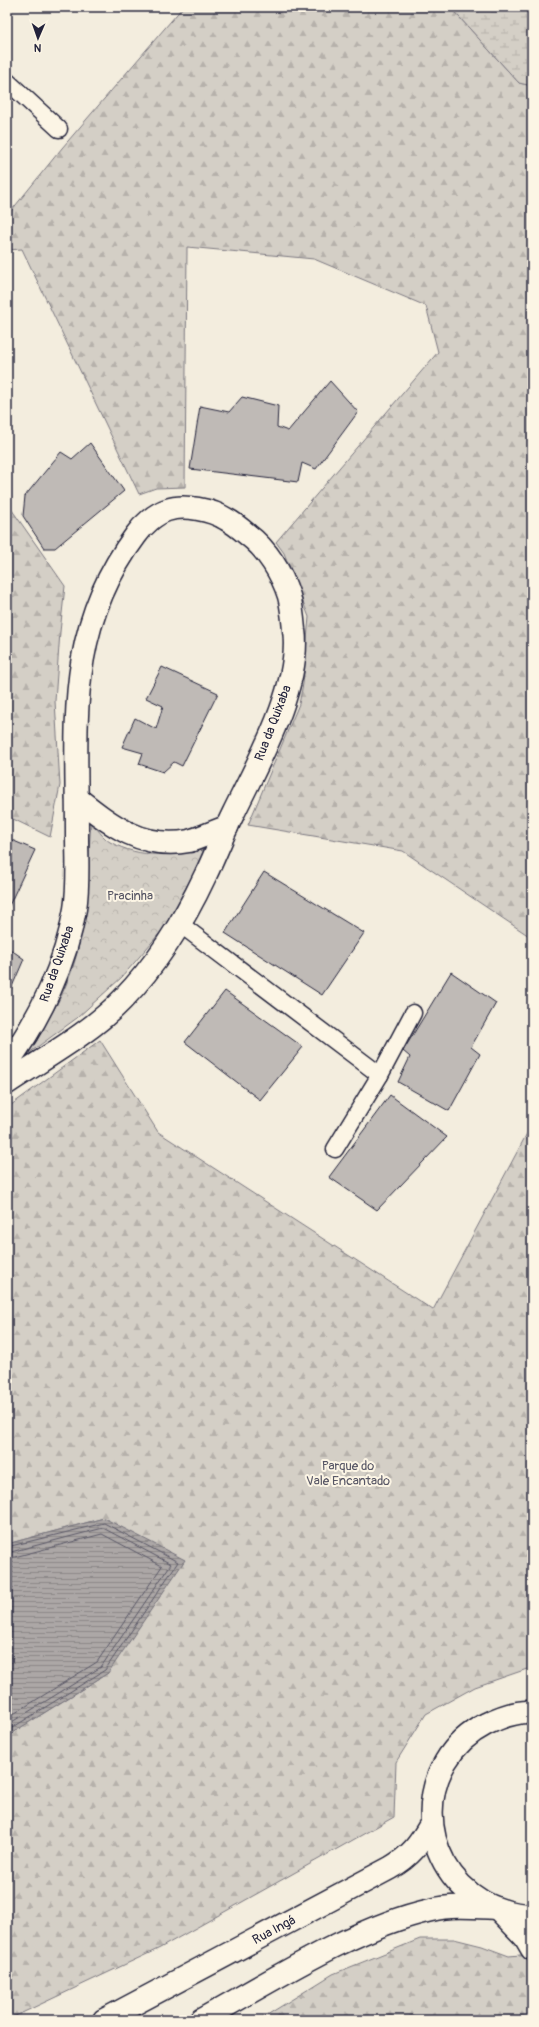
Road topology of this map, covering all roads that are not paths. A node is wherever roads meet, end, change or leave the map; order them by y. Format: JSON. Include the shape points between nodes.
{"nodes":[{"id":1,"x":7,"y":81,"type":"edge"},
{"id":2,"x":58,"y":129,"type":"dead end"},
{"id":3,"x":78,"y":798,"type":"junction"},
{"id":4,"x":227,"y":827,"type":"junction"},
{"id":5,"x":180,"y":924,"type":"junction"},
{"id":6,"x":413,"y":1012,"type":"dead end"},
{"id":7,"x":7,"y":1063,"type":"edge"},
{"id":8,"x":380,"y":1075,"type":"junction"},
{"id":9,"x":7,"y":1083,"type":"edge"},
{"id":10,"x":335,"y":1149,"type":"dead end"},
{"id":11,"x":532,"y":1712,"type":"edge"},
{"id":12,"x":431,"y":1824,"type":"junction"},
{"id":13,"x":497,"y":1909,"type":"junction"},
{"id":14,"x":532,"y":1915,"type":"edge"},
{"id":15,"x":532,"y":1949,"type":"edge"},
{"id":16,"x":104,"y":2020,"type":"edge"},
{"id":17,"x":201,"y":2020,"type":"edge"}],
"edges":[{"from":1,"to":2,"type":"lane"},
{"from":3,"to":4,"type":"street","via":[[107,822],[130,835],[160,842],[189,841]]},
{"from":3,"to":4,"type":"street","name":"Rua da Quixaba","via":[[76,704],[88,629],[103,590],[124,550],[144,524],[168,509],[197,508],[225,517],[256,541],[278,571],[290,598],[296,642],[291,678],[279,714]]},
{"from":3,"to":7,"type":"street","name":"Rua da Quixaba","via":[[78,877],[74,910],[48,996]]},
{"from":4,"to":5,"type":"street","name":"Rua da Quixaba","via":[[206,876]]},
{"from":5,"to":8,"type":"lane"},
{"from":5,"to":9,"type":"street","name":"Rua da Quixaba","via":[[150,970],[120,1002],[90,1027]]},
{"from":6,"to":8,"type":"lane"},
{"from":8,"to":10,"type":"lane"},
{"from":11,"to":12,"type":"street","via":[[498,1718],[473,1730],[454,1748],[439,1772],[432,1797]]},
{"from":12,"to":13,"type":"street","via":[[438,1851],[451,1875],[470,1894]]},
{"from":12,"to":16,"type":"street","name":"Rua Ingá","via":[[418,1847],[400,1862]]},
{"from":13,"to":14,"type":"street"},
{"from":13,"to":15,"type":"street","via":[[525,1937]]},
{"from":13,"to":17,"type":"street","via":[[461,1907],[432,1910],[377,1928],[337,1946]]}]}
